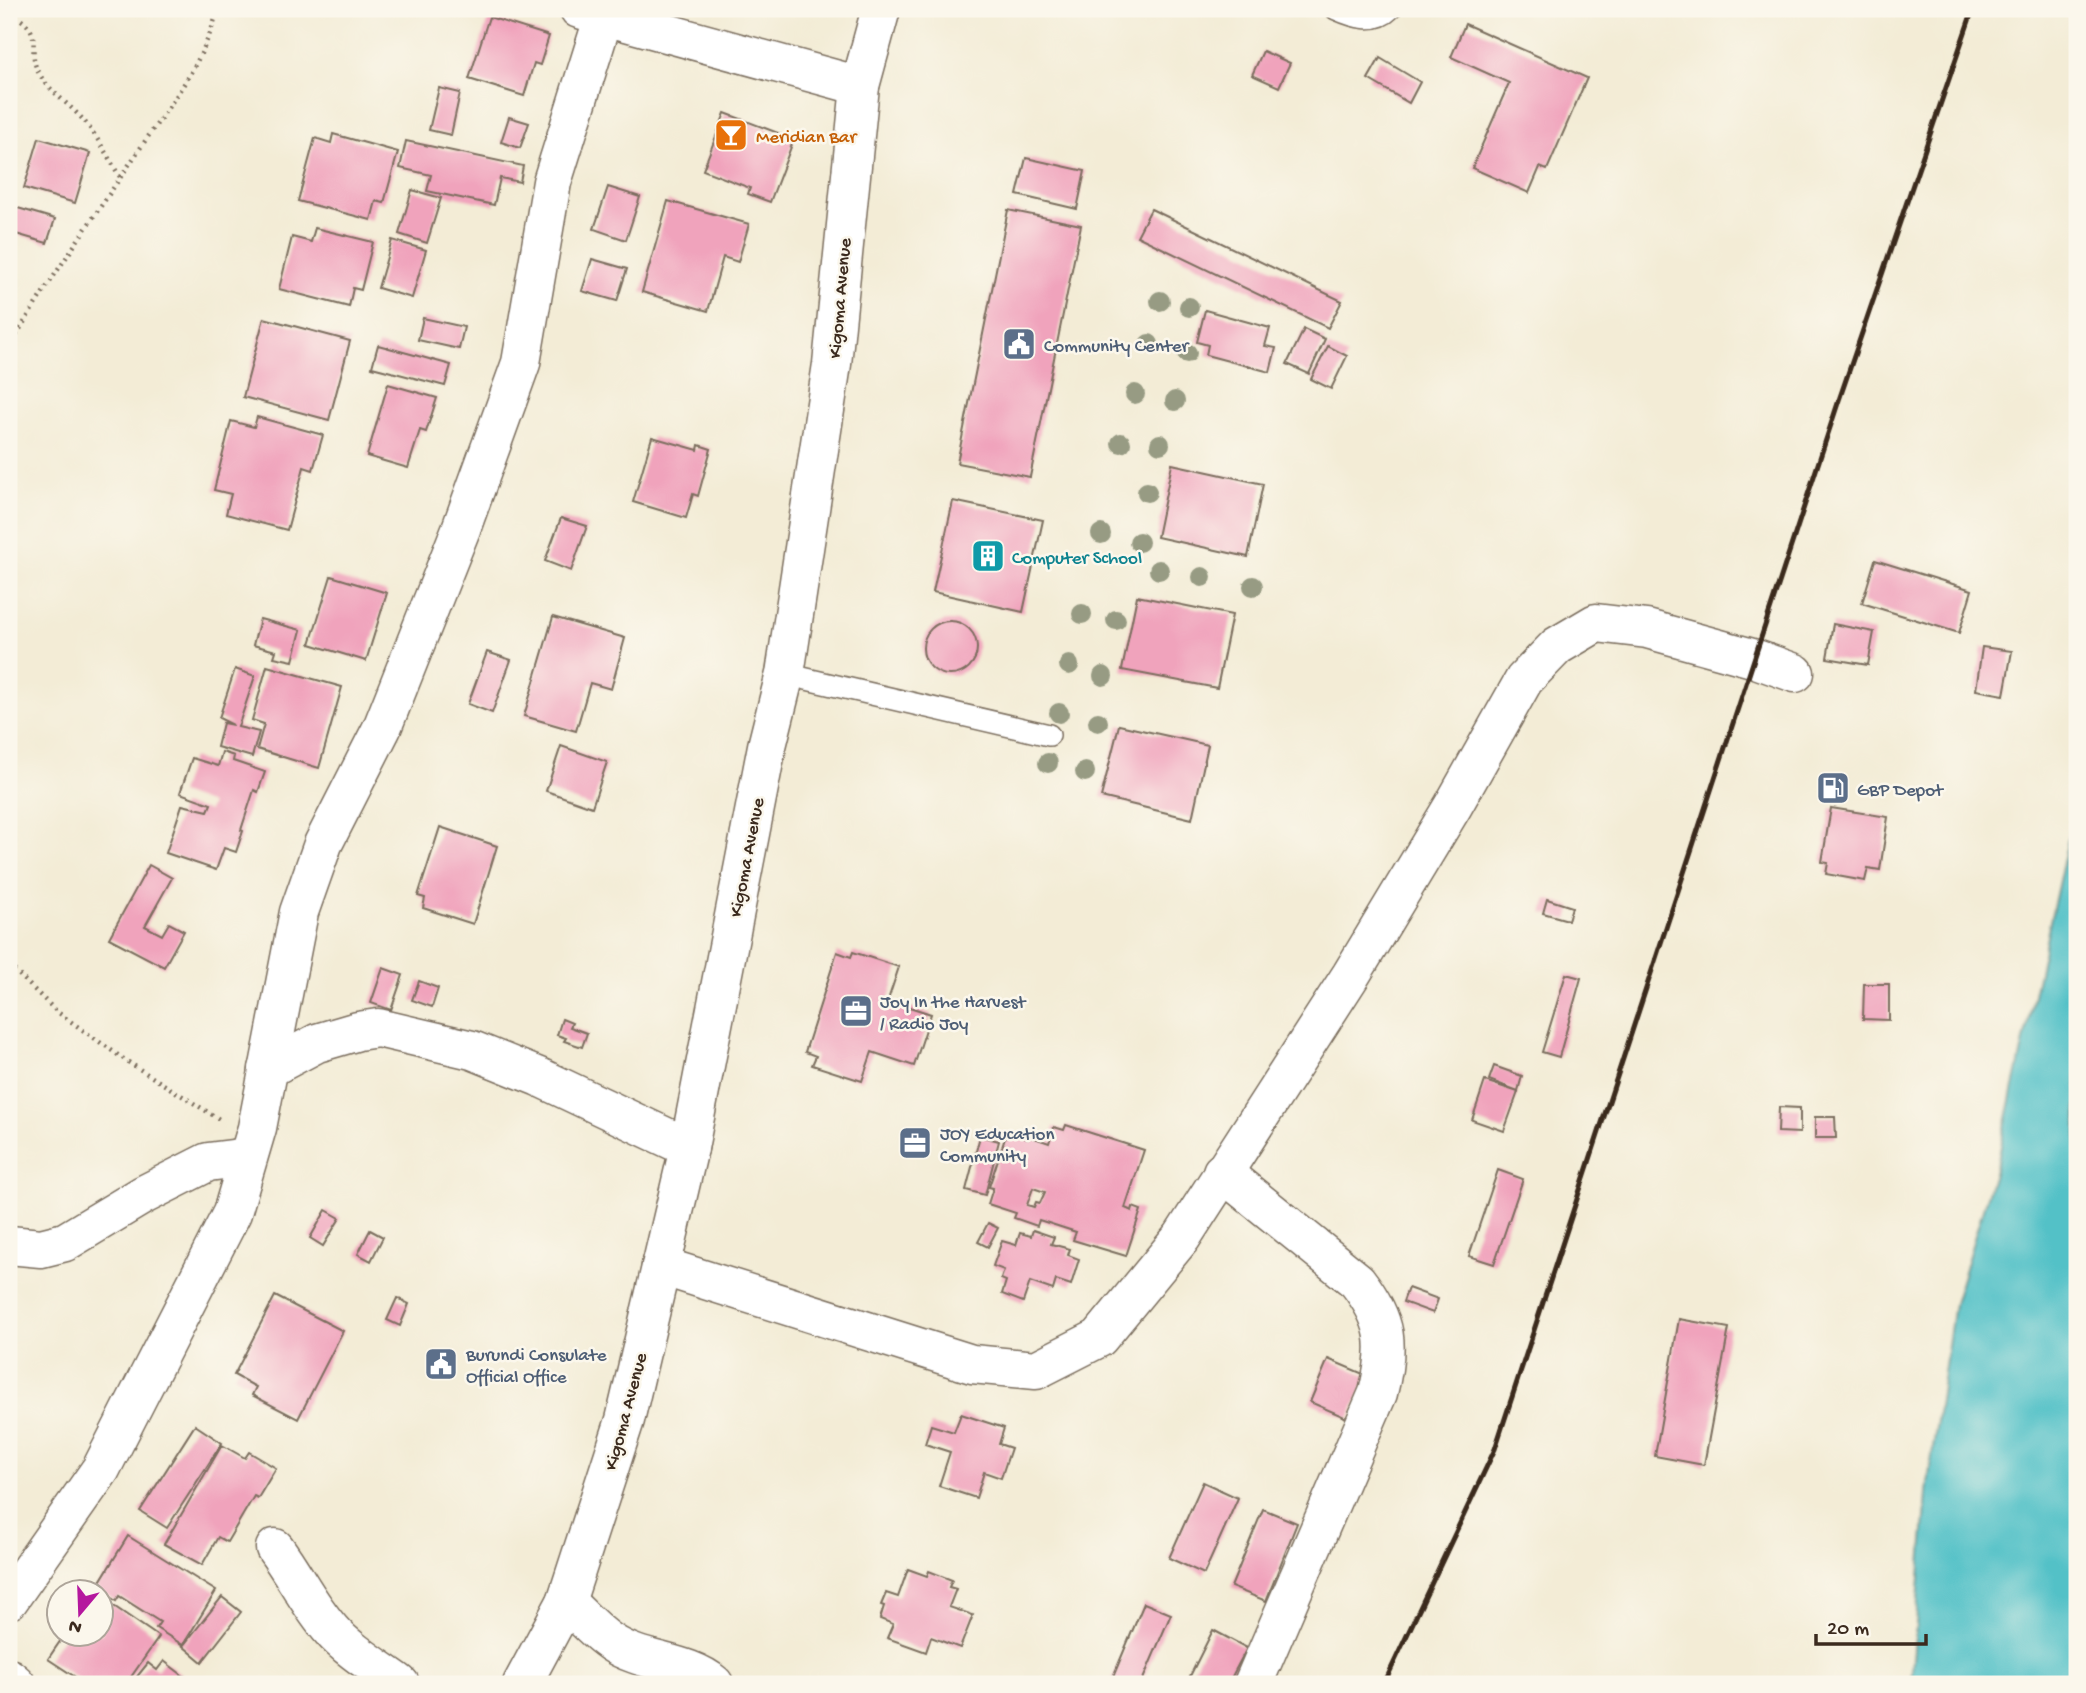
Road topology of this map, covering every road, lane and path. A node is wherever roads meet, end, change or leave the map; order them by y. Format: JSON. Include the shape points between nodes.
{"nodes":[{"id":1,"x":218,"y":9,"type":"edge"},
{"id":2,"x":881,"y":9,"type":"edge"},
{"id":3,"x":1336,"y":9,"type":"edge"},
{"id":4,"x":1390,"y":9,"type":"edge"},
{"id":5,"x":9,"y":13,"type":"edge"},
{"id":6,"x":592,"y":13,"type":"edge"},
{"id":7,"x":860,"y":86,"type":"junction"},
{"id":8,"x":120,"y":177,"type":"junction"},
{"id":9,"x":9,"y":347,"type":"edge"},
{"id":10,"x":1795,"y":673,"type":"dead end"},
{"id":11,"x":785,"y":674,"type":"junction"},
{"id":12,"x":1049,"y":735,"type":"dead end"},
{"id":13,"x":9,"y":965,"type":"edge"},
{"id":14,"x":268,"y":1069,"type":"junction"},
{"id":15,"x":689,"y":1148,"type":"junction"},
{"id":16,"x":251,"y":1149,"type":"junction"},
{"id":17,"x":1222,"y":1172,"type":"junction"},
{"id":18,"x":9,"y":1245,"type":"edge"},
{"id":19,"x":661,"y":1266,"type":"junction"},
{"id":20,"x":275,"y":1548,"type":"dead end"},
{"id":21,"x":10,"y":1595,"type":"edge"},
{"id":22,"x":566,"y":1602,"type":"junction"},
{"id":23,"x":9,"y":1678,"type":"edge"},
{"id":24,"x":16,"y":1684,"type":"edge"},
{"id":25,"x":400,"y":1684,"type":"edge"},
{"id":26,"x":522,"y":1684,"type":"edge"},
{"id":27,"x":714,"y":1684,"type":"edge"},
{"id":28,"x":1253,"y":1684,"type":"edge"}],
"edges":[{"from":1,"to":8,"type":"path","via":[[192,73]]},
{"from":2,"to":7,"type":"street","name":"Kigoma Avenue"},
{"from":3,"to":4,"type":"lane","via":[[1371,19]]},
{"from":5,"to":8,"type":"path","via":[[32,30],[39,74],[85,122]]},
{"from":6,"to":7,"type":"street"},
{"from":6,"to":14,"type":"street","via":[[552,182],[521,363],[382,729],[323,844],[299,912]]},
{"from":7,"to":11,"type":"street","name":"Kigoma Avenue","via":[[832,364]]},
{"from":8,"to":9,"type":"path"},
{"from":10,"to":17,"type":"street","via":[[1647,629],[1596,623],[1557,646],[1524,680],[1358,964]]},
{"from":11,"to":12,"type":"lane"},
{"from":11,"to":15,"type":"street","name":"Kigoma Avenue","via":[[766,746]]},
{"from":13,"to":16,"type":"path","via":[[56,1011]]},
{"from":14,"to":15,"type":"street","via":[[317,1044],[378,1028],[472,1050]]},
{"from":14,"to":16,"type":"street"},
{"from":15,"to":19,"type":"street","name":"Kigoma Avenue"},
{"from":16,"to":18,"type":"street","via":[[208,1162],[65,1242],[41,1248]]},
{"from":16,"to":21,"type":"street","via":[[232,1213],[101,1469]]},
{"from":17,"to":19,"type":"street","via":[[1182,1237],[1098,1338],[1036,1370],[972,1364]]},
{"from":17,"to":28,"type":"street","via":[[1357,1281],[1374,1303],[1383,1329],[1385,1365],[1378,1393]]},
{"from":19,"to":22,"type":"street","name":"Kigoma Avenue","via":[[625,1420]]},
{"from":20,"to":25,"type":"street","via":[[333,1632]]},
{"from":22,"to":26,"type":"street","name":"Kigoma Avenue"},
{"from":22,"to":27,"type":"street","via":[[612,1643],[702,1674]]},
{"from":23,"to":24,"type":"street"}]}
